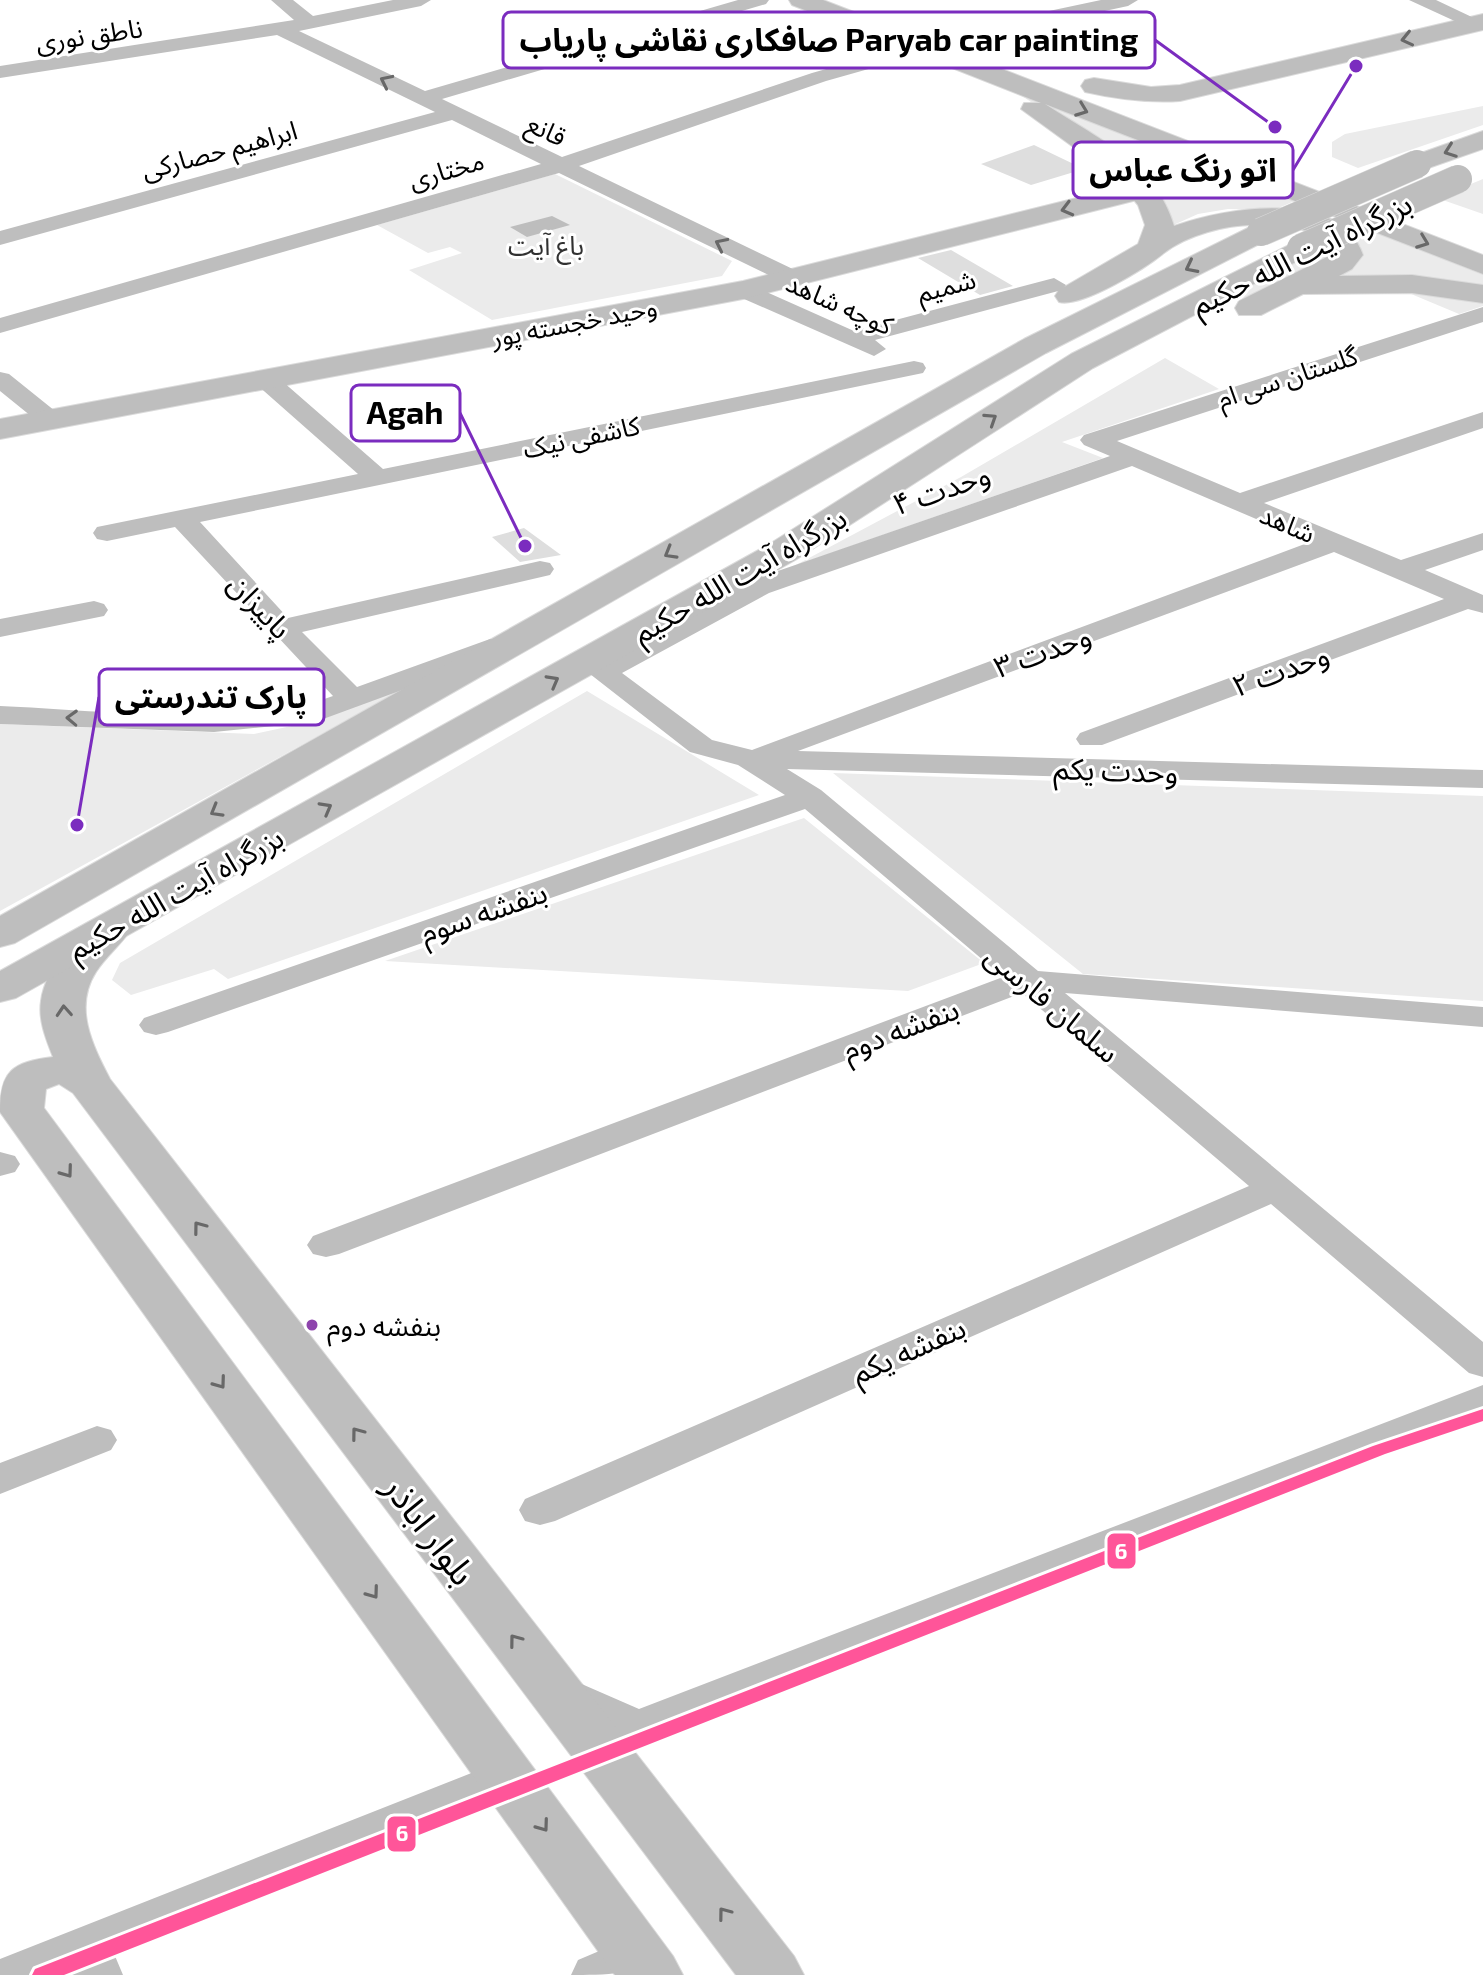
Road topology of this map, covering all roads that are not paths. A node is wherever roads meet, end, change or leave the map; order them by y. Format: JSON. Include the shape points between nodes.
{"nodes":[{"id":1,"x":281,"y":0,"type":"edge"},
{"id":2,"x":421,"y":0,"type":"edge"},
{"id":3,"x":759,"y":0,"type":"edge"},
{"id":4,"x":785,"y":0,"type":"edge"},
{"id":5,"x":802,"y":0,"type":"edge"},
{"id":6,"x":1128,"y":0,"type":"edge"},
{"id":7,"x":1419,"y":0,"type":"edge"},
{"id":8,"x":1476,"y":0,"type":"edge"},
{"id":9,"x":1438,"y":8,"type":"junction"},
{"id":10,"x":1475,"y":21,"type":"edge"},
{"id":11,"x":309,"y":23,"type":"junction"},
{"id":12,"x":939,"y":25,"type":"dead end"},
{"id":13,"x":280,"y":29,"type":"junction"},
{"id":14,"x":964,"y":35,"type":"junction"},
{"id":15,"x":904,"y":53,"type":"dead end"},
{"id":16,"x":971,"y":67,"type":"junction"},
{"id":17,"x":0,"y":72,"type":"edge"},
{"id":18,"x":1094,"y":86,"type":"junction"},
{"id":19,"x":421,"y":99,"type":"junction"},
{"id":20,"x":452,"y":114,"type":"junction"},
{"id":21,"x":1179,"y":119,"type":"dead end"},
{"id":22,"x":1483,"y":139,"type":"edge"},
{"id":23,"x":558,"y":166,"type":"junction"},
{"id":24,"x":1322,"y":172,"type":"dead end"},
{"id":25,"x":1470,"y":174,"type":"edge"},
{"id":26,"x":1141,"y":187,"type":"junction"},
{"id":27,"x":1439,"y":216,"type":"dead end"},
{"id":28,"x":0,"y":238,"type":"edge"},
{"id":29,"x":1149,"y":253,"type":"junction"},
{"id":30,"x":1483,"y":265,"type":"edge"},
{"id":31,"x":791,"y":277,"type":"junction"},
{"id":32,"x":1054,"y":285,"type":"dead end"},
{"id":33,"x":1294,"y":286,"type":"junction"},
{"id":34,"x":743,"y":290,"type":"junction"},
{"id":35,"x":1483,"y":294,"type":"edge"},
{"id":36,"x":1483,"y":314,"type":"edge"},
{"id":37,"x":0,"y":326,"type":"edge"},
{"id":38,"x":852,"y":339,"type":"junction"},
{"id":39,"x":914,"y":368,"type":"joint"},
{"id":40,"x":0,"y":379,"type":"edge"},
{"id":41,"x":265,"y":379,"type":"junction"},
{"id":42,"x":51,"y":420,"type":"junction"},
{"id":43,"x":1483,"y":420,"type":"edge"},
{"id":44,"x":0,"y":429,"type":"edge"},
{"id":45,"x":1093,"y":440,"type":"joint"},
{"id":46,"x":1133,"y":457,"type":"junction"},
{"id":47,"x":377,"y":477,"type":"junction"},
{"id":48,"x":1239,"y":502,"type":"junction"},
{"id":49,"x":737,"y":515,"type":"junction"},
{"id":50,"x":181,"y":517,"type":"junction"},
{"id":51,"x":107,"y":533,"type":"dead end"},
{"id":52,"x":1483,"y":541,"type":"edge"},
{"id":53,"x":1335,"y":542,"type":"junction"},
{"id":54,"x":784,"y":551,"type":"junction"},
{"id":55,"x":540,"y":569,"type":"dead end"},
{"id":56,"x":1400,"y":570,"type":"junction"},
{"id":57,"x":1476,"y":602,"type":"edge"},
{"id":58,"x":94,"y":610,"type":"dead end"},
{"id":59,"x":0,"y":628,"type":"edge"},
{"id":60,"x":282,"y":628,"type":"junction"},
{"id":61,"x":527,"y":634,"type":"junction"},
{"id":62,"x":605,"y":674,"type":"joint"},
{"id":63,"x":344,"y":690,"type":"dead end"},
{"id":64,"x":6,"y":709,"type":"edge"},
{"id":65,"x":1091,"y":739,"type":"dead end"},
{"id":66,"x":749,"y":759,"type":"junction"},
{"id":67,"x":1483,"y":779,"type":"edge"},
{"id":68,"x":810,"y":797,"type":"junction"},
{"id":69,"x":111,"y":928,"type":"junction"},
{"id":70,"x":0,"y":934,"type":"edge"},
{"id":71,"x":1025,"y":980,"type":"junction"},
{"id":72,"x":0,"y":989,"type":"edge"},
{"id":73,"x":1483,"y":1017,"type":"edge"},
{"id":74,"x":156,"y":1025,"type":"dead end"},
{"id":75,"x":89,"y":1083,"type":"junction"},
{"id":76,"x":10,"y":1106,"type":"edge"},
{"id":77,"x":1276,"y":1188,"type":"junction"},
{"id":78,"x":326,"y":1245,"type":"dead end"},
{"id":79,"x":1483,"y":1363,"type":"edge"},
{"id":80,"x":1483,"y":1399,"type":"edge"},
{"id":81,"x":97,"y":1440,"type":"dead end"},
{"id":82,"x":0,"y":1479,"type":"edge"},
{"id":83,"x":540,"y":1510,"type":"dead end"},
{"id":84,"x":553,"y":1688,"type":"junction"},
{"id":85,"x":507,"y":1777,"type":"junction"},
{"id":86,"x":93,"y":1960,"type":"edge"},
{"id":87,"x":628,"y":1968,"type":"edge"},
{"id":88,"x":14,"y":1975,"type":"edge"},
{"id":89,"x":772,"y":1975,"type":"edge"}],
"edges":[{"from":1,"to":11,"type":"street"},
{"from":2,"to":11,"type":"street","name":"ناطق نوری"},
{"from":3,"to":19,"type":"street"},
{"from":4,"to":5,"type":"street"},
{"from":5,"to":16,"type":"main road"},
{"from":6,"to":14,"type":"street"},
{"from":7,"to":9,"type":"street"},
{"from":8,"to":9,"type":"street"},
{"from":9,"to":10,"type":"street"},
{"from":10,"to":18,"type":"main road","one_way":true,"via":[[1180,93],[1151,95]]},
{"from":11,"to":13,"type":"street","name":"ناطق نوری"},
{"from":12,"to":14,"type":"main road"},
{"from":13,"to":17,"type":"street","name":"ناطق نوری"},
{"from":19,"to":13,"type":"street","name":"قانع","one_way":true},
{"from":14,"to":18,"type":"main road"},
{"from":15,"to":23,"type":"street","name":"مختاری"},
{"from":16,"to":26,"type":"main road"},
{"from":16,"to":30,"type":"main road","one_way":true},
{"from":18,"to":21,"type":"main road"},
{"from":19,"to":20,"type":"street","name":"قانع"},
{"from":20,"to":23,"type":"street","name":"قانع"},
{"from":20,"to":28,"type":"street","name":"ابراهیم حصارکی"},
{"from":22,"to":49,"type":"main road","name":"بزرگراه آیت الله حکیم","one_way":true,"bridge":true,"via":[[1261,232],[1035,346]]},
{"from":31,"to":23,"type":"street","name":"قانع","one_way":true},
{"from":23,"to":37,"type":"street","name":"مختاری"},
{"from":24,"to":27,"type":"main road"},
{"from":54,"to":25,"type":"main road","name":"بزرگراه آیت الله حکیم","one_way":true,"bridge":true,"via":[[1082,361],[1301,248]]},
{"from":26,"to":29,"type":"main road","via":[[1160,225]]},
{"from":26,"to":31,"type":"main road","name":"وحید خجسته پور","one_way":true},
{"from":29,"to":33,"type":"main road","via":[[1208,220],[1252,214],[1317,225],[1346,244],[1348,255],[1341,263]]},
{"from":29,"to":49,"type":"main road","via":[[1001,333],[840,436]]},
{"from":31,"to":34,"type":"main road","name":"وحید خجسته پور"},
{"from":32,"to":38,"type":"street","name":"شمیم"},
{"from":33,"to":35,"type":"main road","via":[[1383,283]]},
{"from":33,"to":54,"type":"main road","via":[[1117,374],[939,475]]},
{"from":34,"to":38,"type":"street","name":"کوچه شاهد"},
{"from":34,"to":41,"type":"main road","name":"وحید خجسته پور"},
{"from":36,"to":45,"type":"street","name":"گلستان سی ام"},
{"from":38,"to":39,"type":"street","name":"کوچه شاهد"},
{"from":39,"to":47,"type":"street","name":"کاشفی نیک"},
{"from":40,"to":42,"type":"street"},
{"from":41,"to":42,"type":"main road","name":"وحید خجسته پور"},
{"from":41,"to":47,"type":"street"},
{"from":42,"to":44,"type":"main road","name":"وحید خجسته پور"},
{"from":43,"to":48,"type":"street"},
{"from":45,"to":46,"type":"street","name":"شاهد"},
{"from":46,"to":48,"type":"street","name":"شاهد"},
{"from":46,"to":62,"type":"street","name":"وحدت ۴","via":[[759,587]]},
{"from":47,"to":50,"type":"street","name":"کاشفی نیک"},
{"from":48,"to":53,"type":"street","name":"شاهد"},
{"from":49,"to":61,"type":"main road","name":"بزرگراه آیت الله حکیم","one_way":true},
{"from":50,"to":51,"type":"street","name":"کاشفی نیک"},
{"from":50,"to":60,"type":"street","name":"پاییزان"},
{"from":52,"to":56,"type":"street"},
{"from":53,"to":56,"type":"street","name":"شاهد"},
{"from":53,"to":66,"type":"street","name":"وحدت ۳"},
{"from":69,"to":54,"type":"main road","name":"بزرگراه آیت الله حکیم","one_way":true},
{"from":55,"to":60,"type":"street"},
{"from":56,"to":57,"type":"street","name":"شاهد"},
{"from":57,"to":65,"type":"street","name":"وحدت ۲"},
{"from":58,"to":59,"type":"street"},
{"from":60,"to":63,"type":"street","name":"پاییزان"},
{"from":61,"to":64,"type":"street","one_way":true,"via":[[315,713],[214,723]]},
{"from":61,"to":70,"type":"main road","name":"بزرگراه آیت الله حکیم","one_way":true},
{"from":62,"to":66,"type":"street","name":"سلمان فارسی","via":[[701,746]]},
{"from":66,"to":67,"type":"street","name":"وحدت یکم"},
{"from":66,"to":68,"type":"street","name":"سلمان فارسی"},
{"from":68,"to":71,"type":"street","name":"سلمان فارسی"},
{"from":68,"to":74,"type":"street","name":"بنفشه سوم"},
{"from":69,"to":72,"type":"main road","name":"بزرگراه آیت الله حکیم"},
{"from":75,"to":69,"type":"main road","name":"بلوار اباذر","one_way":true,"via":[[68,1041],[61,1002],[76,963]]},
{"from":71,"to":73,"type":"street"},
{"from":71,"to":77,"type":"street","name":"سلمان فارسی"},
{"from":71,"to":78,"type":"street","name":"بنفشه دوم"},
{"from":75,"to":76,"type":"main road","via":[[66,1070],[41,1072],[22,1086]]},
{"from":84,"to":75,"type":"main road","name":"بلوار اباذر","one_way":true},
{"from":76,"to":85,"type":"main road","one_way":true},
{"from":77,"to":79,"type":"street","name":"سلمان فارسی"},
{"from":77,"to":83,"type":"street","name":"بنفشه یکم"},
{"from":80,"to":84,"type":"street","via":[[638,1728]]},
{"from":81,"to":82,"type":"street"},
{"from":89,"to":84,"type":"main road","name":"بلوار اباذر","one_way":true},
{"from":85,"to":86,"type":"street"},
{"from":85,"to":87,"type":"main road","one_way":true},
{"from":86,"to":88,"type":"street"}]}
